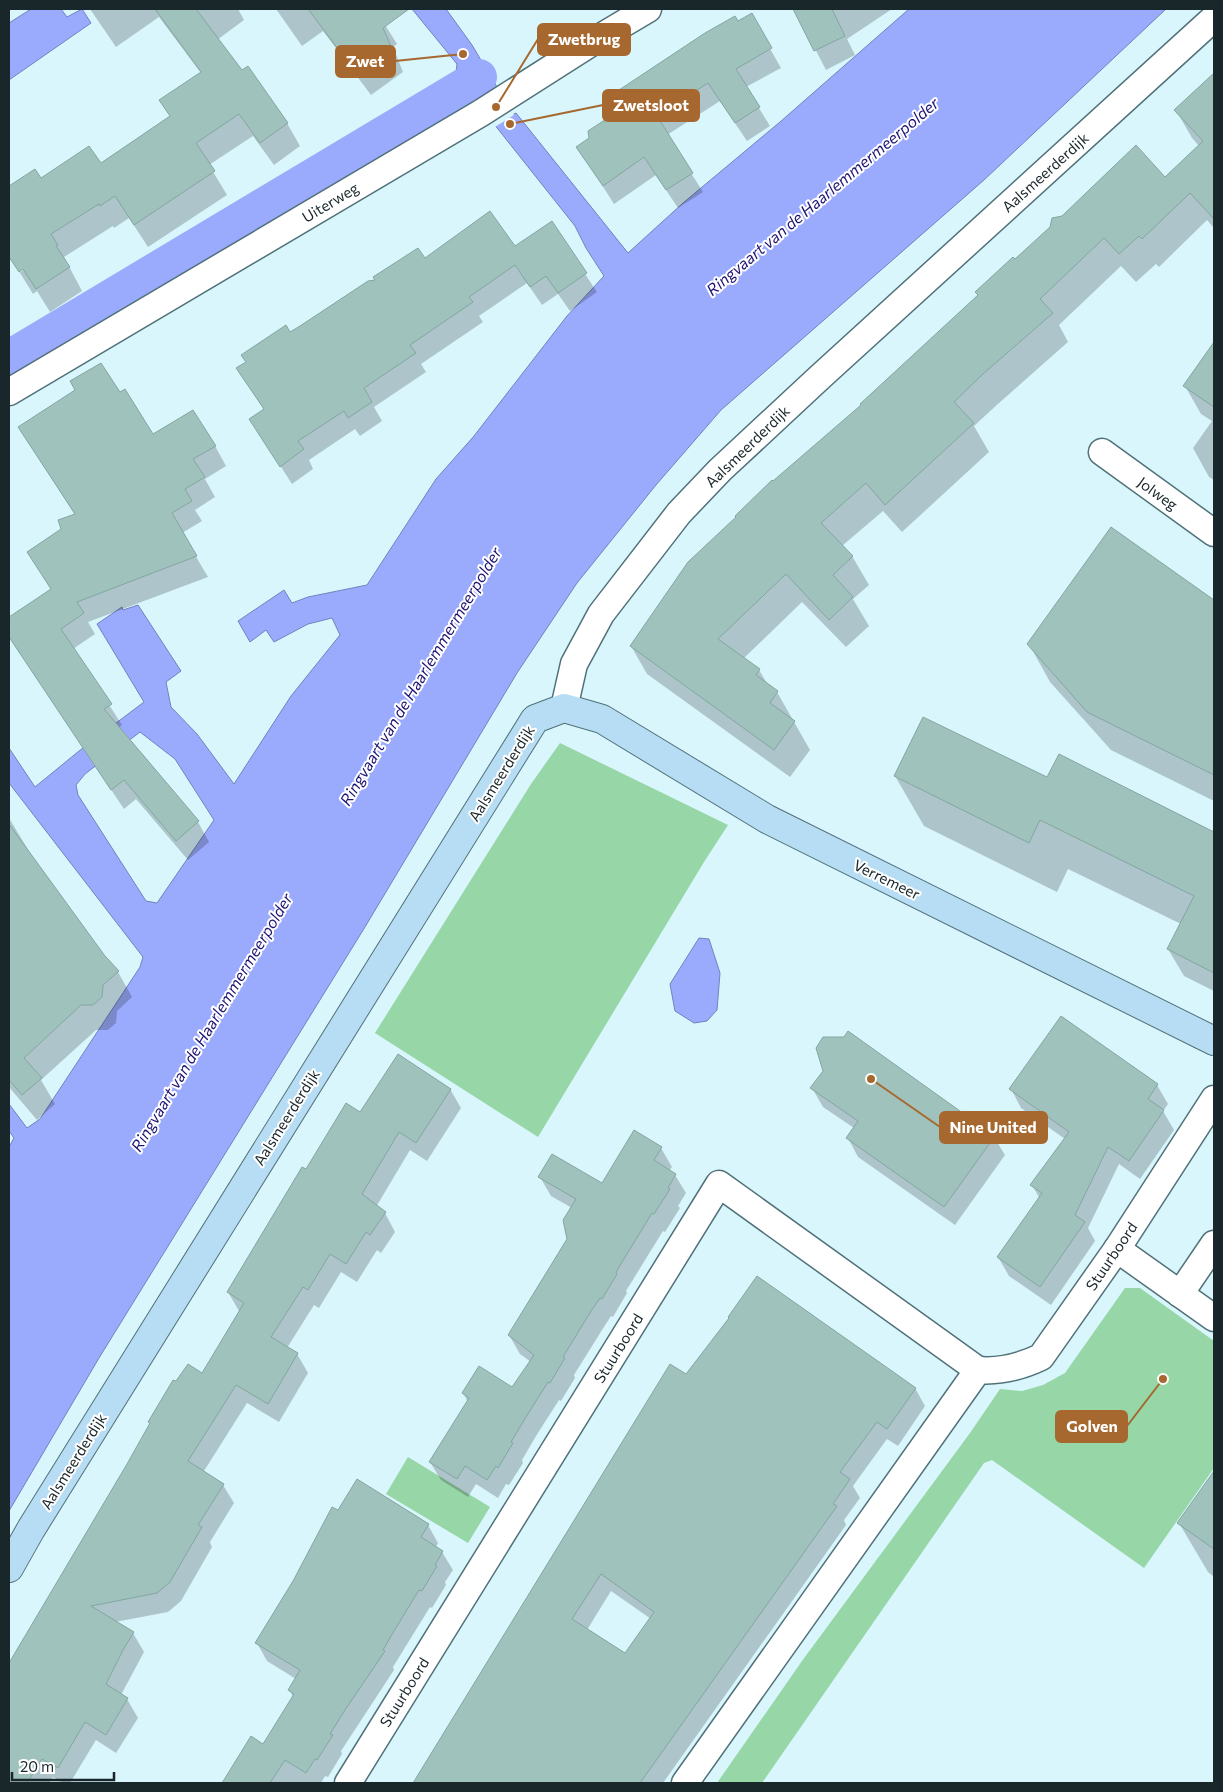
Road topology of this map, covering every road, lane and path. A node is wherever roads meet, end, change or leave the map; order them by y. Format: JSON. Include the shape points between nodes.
{"nodes":[{"id":1,"x":648,"y":9,"type":"edge"},
{"id":2,"x":1214,"y":18,"type":"edge"},
{"id":3,"x":9,"y":392,"type":"edge"},
{"id":4,"x":1102,"y":452,"type":"dead end"},
{"id":5,"x":1214,"y":533,"type":"edge"},
{"id":6,"x":564,"y":708,"type":"junction"},
{"id":7,"x":1214,"y":1042,"type":"edge"},
{"id":8,"x":1214,"y":1099,"type":"edge"},
{"id":9,"x":1214,"y":1244,"type":"edge"},
{"id":10,"x":1116,"y":1249,"type":"junction"},
{"id":11,"x":1180,"y":1294,"type":"junction"},
{"id":12,"x":1214,"y":1318,"type":"edge"},
{"id":13,"x":978,"y":1370,"type":"junction"},
{"id":14,"x":9,"y":1568,"type":"edge"},
{"id":15,"x":348,"y":1783,"type":"edge"},
{"id":16,"x":686,"y":1783,"type":"edge"}],
"edges":[{"from":1,"to":3,"type":"street","name":"Uiterweg","via":[[482,113]]},
{"from":2,"to":6,"type":"street","name":"Aalsmeerderdijk","via":[[820,377],[679,513],[601,614],[574,664]]},
{"from":4,"to":5,"type":"street","name":"Jolweg"},
{"from":6,"to":7,"type":"street","name":"Verremeer","via":[[602,720],[768,819]]},
{"from":6,"to":14,"type":"street","name":"Aalsmeerderdijk","via":[[535,719]]},
{"from":8,"to":10,"type":"street","name":"Stuurboord"},
{"from":9,"to":11,"type":"street"},
{"from":10,"to":11,"type":"street"},
{"from":10,"to":13,"type":"street","name":"Stuurboord","via":[[1041,1357],[1010,1369]]},
{"from":11,"to":12,"type":"street"},
{"from":13,"to":15,"type":"street","name":"Stuurboord","via":[[719,1184]]},
{"from":13,"to":16,"type":"street"}]}
